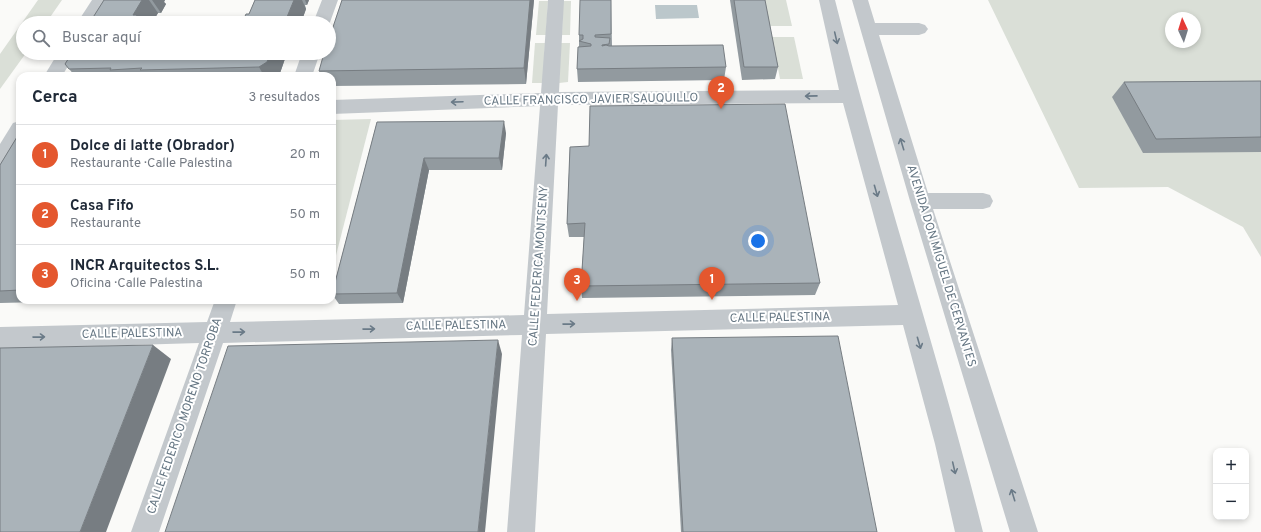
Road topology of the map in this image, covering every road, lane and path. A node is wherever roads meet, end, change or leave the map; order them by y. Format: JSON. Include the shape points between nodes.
{"nodes":[{"id":1,"x":100,"y":0,"type":"edge"},
{"id":2,"x":330,"y":0,"type":"edge"},
{"id":3,"x":556,"y":0,"type":"edge"},
{"id":4,"x":827,"y":0,"type":"edge"},
{"id":5,"x":860,"y":0,"type":"edge"},
{"id":6,"x":90,"y":16,"type":"edge"},
{"id":7,"x":324,"y":16,"type":"edge"},
{"id":8,"x":868,"y":29,"type":"junction"},
{"id":9,"x":919,"y":29,"type":"dead end"},
{"id":10,"x":63,"y":60,"type":"edge"},
{"id":11,"x":309,"y":60,"type":"edge"},
{"id":12,"x":55,"y":72,"type":"edge"},
{"id":13,"x":305,"y":72,"type":"edge"},
{"id":14,"x":850,"y":96,"type":"junction"},
{"id":15,"x":550,"y":99,"type":"junction"},
{"id":16,"x":336,"y":107,"type":"edge"},
{"id":17,"x":16,"y":134,"type":"edge"},
{"id":18,"x":0,"y":160,"type":"edge"},
{"id":19,"x":920,"y":201,"type":"junction"},
{"id":20,"x":983,"y":201,"type":"dead end"},
{"id":21,"x":224,"y":304,"type":"edge"},
{"id":22,"x":912,"y":315,"type":"junction"},
{"id":23,"x":535,"y":324,"type":"junction"},
{"id":24,"x":214,"y":332,"type":"junction"},
{"id":25,"x":0,"y":338,"type":"edge"},
{"id":26,"x":145,"y":532,"type":"edge"},
{"id":27,"x":521,"y":532,"type":"edge"},
{"id":28,"x":969,"y":532,"type":"edge"},
{"id":29,"x":1024,"y":532,"type":"edge"}],
"edges":[{"from":1,"to":6,"type":"street"},
{"from":2,"to":7,"type":"street"},
{"from":3,"to":15,"type":"street","name":"CALLE FEDERICA MONTSENY"},
{"from":4,"to":14,"type":"street","one_way":true},
{"from":5,"to":8,"type":"street","name":"AVENIDA DON MIGUEL DE CERVANTES"},
{"from":8,"to":9,"type":"street"},
{"from":19,"to":8,"type":"street","name":"AVENIDA DON MIGUEL DE CERVANTES","one_way":true},
{"from":10,"to":12,"type":"street"},
{"from":11,"to":13,"type":"street"},
{"from":14,"to":15,"type":"street","name":"CALLE FRANCISCO JAVIER SAUQUILLO","one_way":true},
{"from":14,"to":22,"type":"street","one_way":true},
{"from":15,"to":16,"type":"street","name":"CALLE FRANCISCO JAVIER SAUQUILLO","one_way":true},
{"from":23,"to":15,"type":"street","name":"CALLE FEDERICA MONTSENY","one_way":true},
{"from":17,"to":18,"type":"street"},
{"from":19,"to":20,"type":"street"},
{"from":29,"to":19,"type":"street","name":"AVENIDA DON MIGUEL DE CERVANTES","one_way":true},
{"from":21,"to":24,"type":"street","name":"CALLE FEDERICO MORENO TORROBA"},
{"from":23,"to":22,"type":"street","name":"CALLE PALESTINA","one_way":true},
{"from":22,"to":28,"type":"street","one_way":true,"via":[[948,444]]},
{"from":24,"to":23,"type":"street","name":"CALLE PALESTINA","one_way":true},
{"from":23,"to":27,"type":"street","name":"CALLE FEDERICA MONTSENY"},
{"from":25,"to":24,"type":"street","name":"CALLE PALESTINA","one_way":true},
{"from":24,"to":26,"type":"street","name":"CALLE FEDERICO MORENO TORROBA"}]}
